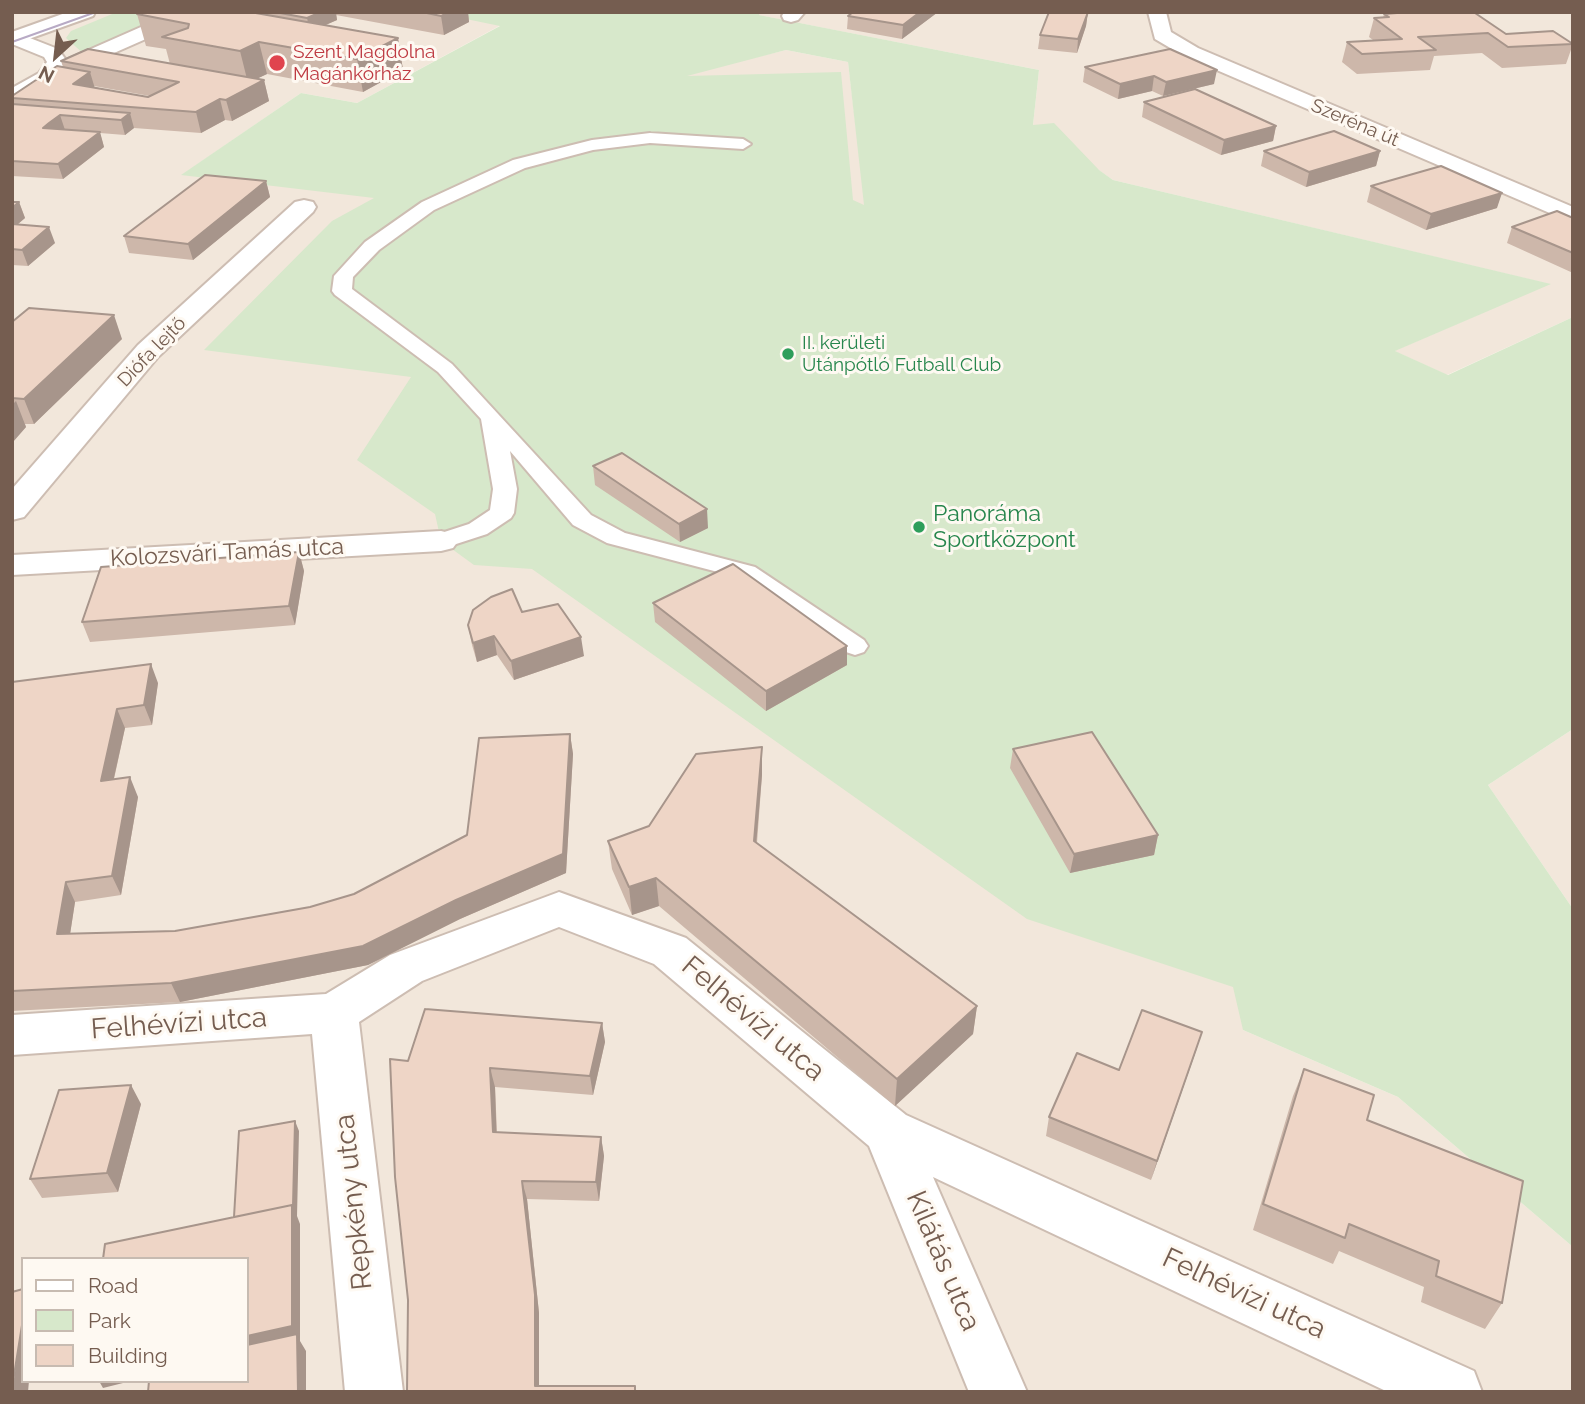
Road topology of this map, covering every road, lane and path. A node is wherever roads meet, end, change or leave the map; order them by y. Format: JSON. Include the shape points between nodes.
{"nodes":[{"id":1,"x":86,"y":12,"type":"edge"},
{"id":2,"x":191,"y":12,"type":"edge"},
{"id":3,"x":1157,"y":12,"type":"edge"},
{"id":4,"x":13,"y":38,"type":"edge"},
{"id":5,"x":46,"y":77,"type":"junction"},
{"id":6,"x":12,"y":97,"type":"edge"},
{"id":7,"x":743,"y":144,"type":"dead end"},
{"id":8,"x":304,"y":207,"type":"dead end"},
{"id":9,"x":1573,"y":216,"type":"edge"},
{"id":10,"x":492,"y":416,"type":"junction"},
{"id":11,"x":12,"y":510,"type":"edge"},
{"id":12,"x":441,"y":541,"type":"joint"},
{"id":13,"x":12,"y":565,"type":"edge"},
{"id":14,"x":855,"y":646,"type":"dead end"},
{"id":15,"x":334,"y":1013,"type":"junction"},
{"id":16,"x":12,"y":1035,"type":"edge"},
{"id":17,"x":888,"y":1130,"type":"junction"},
{"id":18,"x":374,"y":1392,"type":"edge"},
{"id":19,"x":998,"y":1392,"type":"edge"},
{"id":20,"x":1453,"y":1392,"type":"edge"}],
"edges":[{"from":1,"to":4,"type":"street"},
{"from":2,"to":5,"type":"street"},
{"from":3,"to":9,"type":"street","name":"Szeréna út","via":[[1162,35],[1191,52]]},
{"from":4,"to":5,"type":"street","via":[[51,53],[57,62]]},
{"from":5,"to":6,"type":"street"},
{"from":7,"to":10,"type":"lane","via":[[650,138],[592,145],[519,164],[428,206],[372,246],[344,276],[342,291],[445,368]]},
{"from":8,"to":11,"type":"street","name":"Diófa lejtő","via":[[148,351]]},
{"from":10,"to":12,"type":"lane","via":[[505,489],[502,513],[478,529]]},
{"from":10,"to":14,"type":"lane","via":[[582,520],[616,538],[746,572]]},
{"from":12,"to":13,"type":"street","name":"Kolozsvári Tamás utca"},
{"from":15,"to":16,"type":"street","name":"Felhévízi utca"},
{"from":15,"to":17,"type":"street","name":"Felhévízi utca","via":[[406,968],[559,909],[670,951]]},
{"from":15,"to":18,"type":"street","name":"Repkény utca"},
{"from":17,"to":19,"type":"street","name":"Kilátás utca"},
{"from":17,"to":20,"type":"street","name":"Felhévízi utca"}]}
